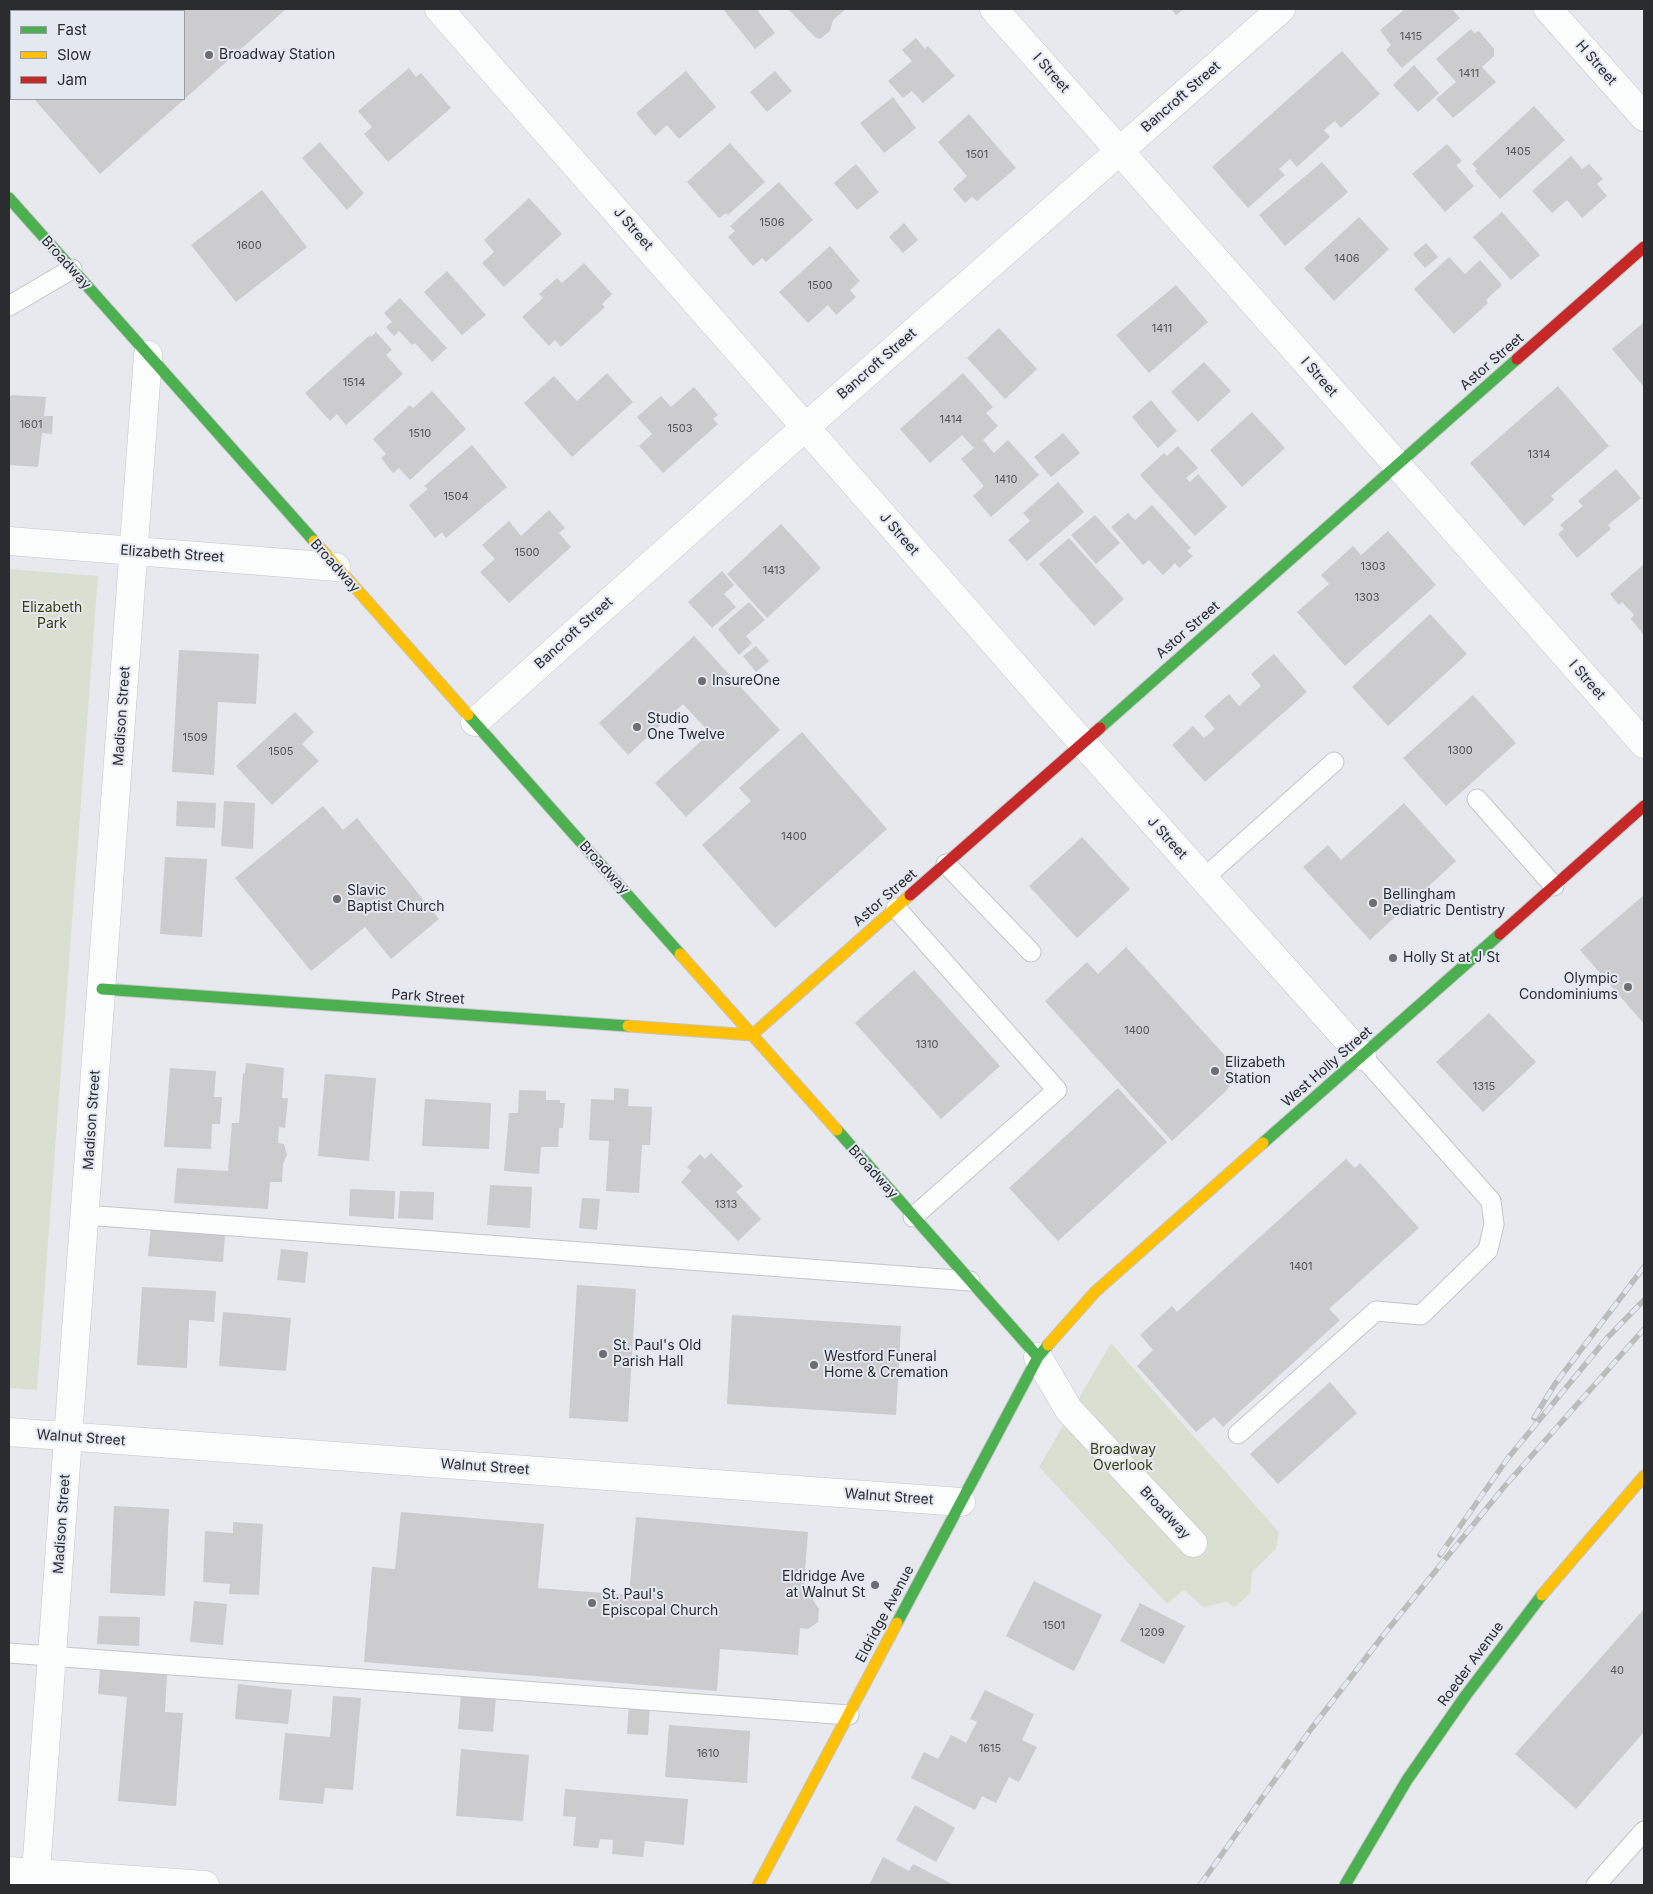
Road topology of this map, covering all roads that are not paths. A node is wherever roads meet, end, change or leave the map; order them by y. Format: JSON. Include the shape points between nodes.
{"nodes":[{"id":1,"x":439,"y":9,"type":"edge"},
{"id":2,"x":994,"y":9,"type":"edge"},
{"id":3,"x":1281,"y":9,"type":"edge"},
{"id":4,"x":1548,"y":9,"type":"edge"},
{"id":5,"x":1644,"y":117,"type":"edge"},
{"id":6,"x":1119,"y":150,"type":"junction"},
{"id":7,"x":9,"y":198,"type":"edge"},
{"id":8,"x":1644,"y":248,"type":"edge"},
{"id":9,"x":72,"y":269,"type":"junction"},
{"id":10,"x":9,"y":306,"type":"edge"},
{"id":11,"x":148,"y":355,"type":"junction"},
{"id":12,"x":806,"y":427,"type":"junction"},
{"id":13,"x":1397,"y":465,"type":"junction"},
{"id":14,"x":9,"y":542,"type":"edge"},
{"id":15,"x":134,"y":551,"type":"junction"},
{"id":16,"x":336,"y":567,"type":"junction"},
{"id":17,"x":475,"y":722,"type":"junction"},
{"id":18,"x":1083,"y":743,"type":"junction"},
{"id":19,"x":1644,"y":744,"type":"edge"},
{"id":20,"x":1334,"y":762,"type":"dead end"},
{"id":21,"x":1477,"y":799,"type":"dead end"},
{"id":22,"x":1644,"y":806,"type":"edge"},
{"id":23,"x":946,"y":864,"type":"junction"},
{"id":24,"x":1204,"y":879,"type":"junction"},
{"id":25,"x":1554,"y":886,"type":"junction"},
{"id":26,"x":896,"y":908,"type":"junction"},
{"id":27,"x":1031,"y":952,"type":"dead end"},
{"id":28,"x":102,"y":989,"type":"junction"},
{"id":29,"x":752,"y":1035,"type":"junction"},
{"id":30,"x":1362,"y":1056,"type":"junction"},
{"id":31,"x":85,"y":1215,"type":"junction"},
{"id":32,"x":913,"y":1217,"type":"junction"},
{"id":33,"x":970,"y":1281,"type":"junction"},
{"id":34,"x":1038,"y":1357,"type":"junction"},
{"id":35,"x":9,"y":1432,"type":"edge"},
{"id":36,"x":1238,"y":1434,"type":"dead end"},
{"id":37,"x":68,"y":1437,"type":"junction"},
{"id":38,"x":1644,"y":1476,"type":"edge"},
{"id":39,"x":961,"y":1502,"type":"junction"},
{"id":40,"x":1193,"y":1543,"type":"dead end"},
{"id":41,"x":9,"y":1653,"type":"edge"},
{"id":42,"x":52,"y":1656,"type":"junction"},
{"id":43,"x":849,"y":1715,"type":"junction"},
{"id":44,"x":1644,"y":1831,"type":"edge"},
{"id":45,"x":9,"y":1871,"type":"edge"},
{"id":46,"x":35,"y":1879,"type":"edge"},
{"id":47,"x":204,"y":1885,"type":"edge"},
{"id":48,"x":758,"y":1885,"type":"edge"},
{"id":49,"x":1345,"y":1885,"type":"edge"},
{"id":50,"x":1596,"y":1885,"type":"edge"}],
"edges":[{"from":1,"to":12,"type":"street","name":"J Street"},
{"from":2,"to":6,"type":"street","name":"I Street"},
{"from":3,"to":6,"type":"street","name":"Bancroft Street"},
{"from":4,"to":5,"type":"street","name":"H Street"},
{"from":6,"to":12,"type":"street","name":"Bancroft Street"},
{"from":6,"to":13,"type":"street","name":"I Street"},
{"from":7,"to":9,"type":"street","name":"Broadway"},
{"from":8,"to":13,"type":"street","name":"Astor Street"},
{"from":9,"to":10,"type":"lane"},
{"from":9,"to":11,"type":"street","name":"Broadway"},
{"from":11,"to":15,"type":"street","name":"Madison Street"},
{"from":11,"to":16,"type":"street","name":"Broadway"},
{"from":12,"to":17,"type":"street","name":"Bancroft Street"},
{"from":12,"to":18,"type":"street","name":"J Street"},
{"from":13,"to":18,"type":"street","name":"Astor Street"},
{"from":13,"to":19,"type":"street","name":"I Street"},
{"from":14,"to":15,"type":"street","name":"Elizabeth Street"},
{"from":15,"to":16,"type":"street","name":"Elizabeth Street"},
{"from":15,"to":28,"type":"street","name":"Madison Street"},
{"from":16,"to":17,"type":"street","name":"Broadway"},
{"from":17,"to":29,"type":"street","name":"Broadway"},
{"from":18,"to":23,"type":"street","name":"Astor Street"},
{"from":18,"to":24,"type":"street","name":"J Street"},
{"from":20,"to":24,"type":"lane"},
{"from":21,"to":25,"type":"lane"},
{"from":22,"to":25,"type":"street","name":"West Holly Street"},
{"from":23,"to":26,"type":"street","name":"Astor Street"},
{"from":23,"to":27,"type":"lane"},
{"from":24,"to":30,"type":"street","name":"J Street"},
{"from":25,"to":30,"type":"street","name":"West Holly Street"},
{"from":26,"to":29,"type":"street","name":"Astor Street"},
{"from":26,"to":32,"type":"lane","via":[[1057,1090]]},
{"from":28,"to":29,"type":"street","name":"Park Street"},
{"from":28,"to":31,"type":"street","name":"Madison Street"},
{"from":29,"to":32,"type":"street","name":"Broadway"},
{"from":30,"to":34,"type":"street","name":"West Holly Street","via":[[1095,1292]]},
{"from":30,"to":36,"type":"lane","via":[[1491,1201],[1494,1224],[1488,1250],[1421,1315],[1376,1311]]},
{"from":31,"to":33,"type":"lane"},
{"from":31,"to":37,"type":"street","name":"Madison Street"},
{"from":32,"to":33,"type":"street","name":"Broadway"},
{"from":33,"to":34,"type":"street","name":"Broadway"},
{"from":34,"to":39,"type":"street","name":"Eldridge Avenue"},
{"from":34,"to":40,"type":"street","name":"Broadway","via":[[1069,1410]]},
{"from":35,"to":37,"type":"street","name":"Walnut Street"},
{"from":37,"to":39,"type":"street","name":"Walnut Street"},
{"from":37,"to":42,"type":"street","name":"Madison Street"},
{"from":38,"to":49,"type":"street","name":"Roeder Avenue","via":[[1526,1614],[1407,1780]]},
{"from":39,"to":43,"type":"street","name":"Eldridge Avenue"},
{"from":41,"to":42,"type":"lane"},
{"from":42,"to":43,"type":"lane"},
{"from":42,"to":46,"type":"street","name":"Madison Street"},
{"from":43,"to":48,"type":"street","name":"Eldridge Avenue"},
{"from":44,"to":50,"type":"lane"},
{"from":45,"to":46,"type":"street"},
{"from":46,"to":47,"type":"street"}]}
